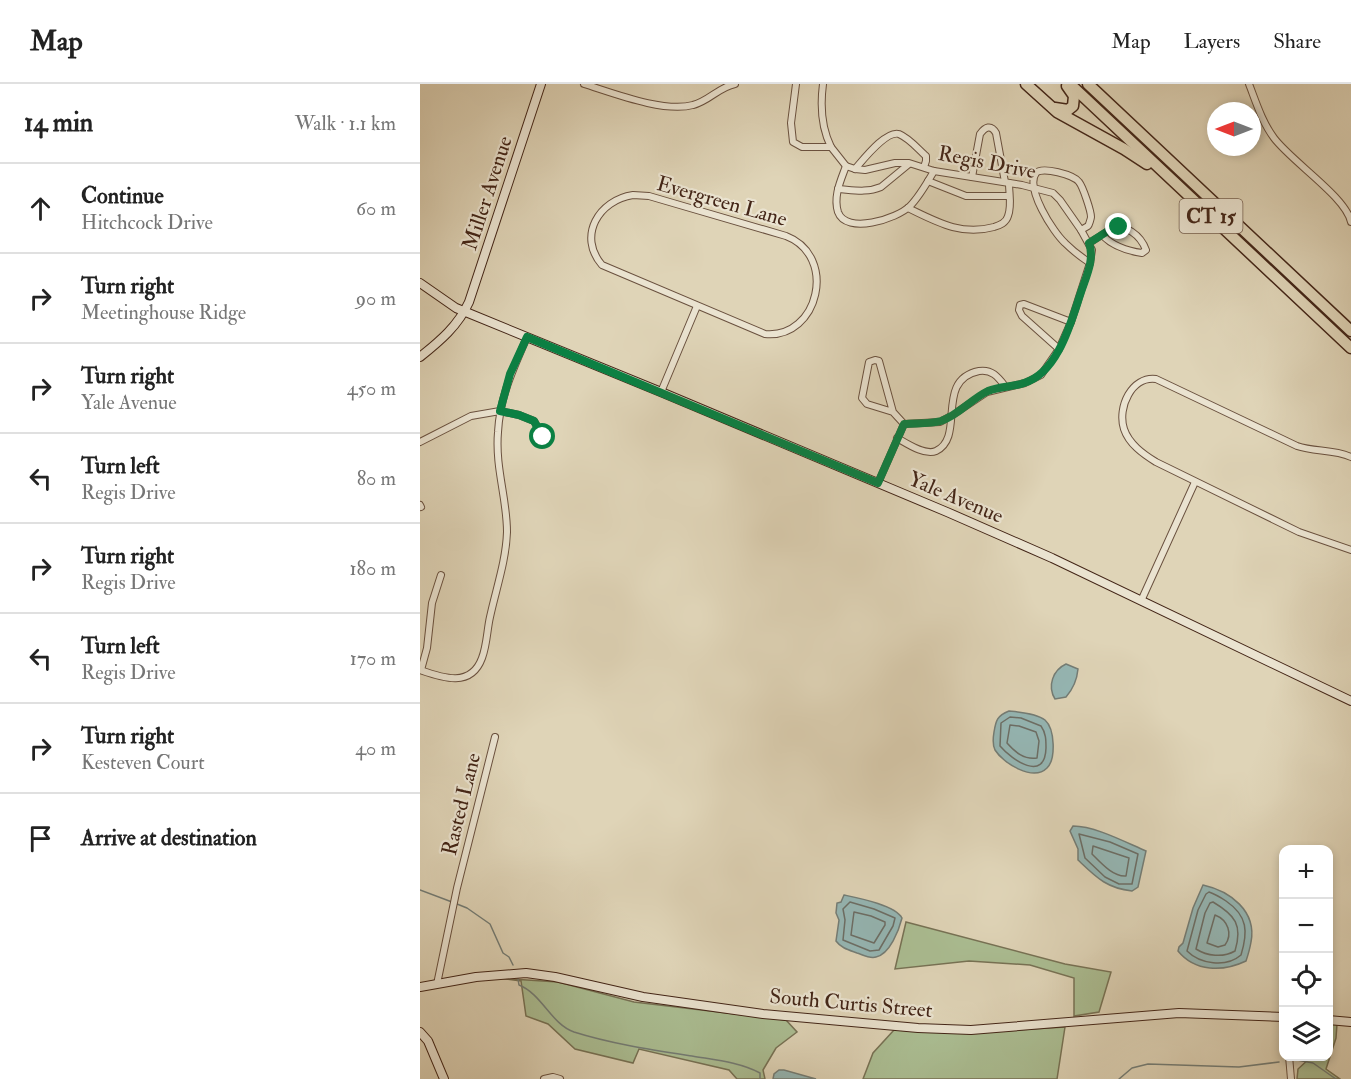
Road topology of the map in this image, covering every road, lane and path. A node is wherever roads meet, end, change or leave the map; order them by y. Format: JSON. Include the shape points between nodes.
{"nodes":[{"id":1,"x":541,"y":84,"type":"edge"},
{"id":2,"x":584,"y":84,"type":"edge"},
{"id":3,"x":735,"y":84,"type":"edge"},
{"id":4,"x":796,"y":84,"type":"edge"},
{"id":5,"x":823,"y":84,"type":"edge"},
{"id":6,"x":1026,"y":84,"type":"edge"},
{"id":7,"x":1064,"y":84,"type":"edge"},
{"id":8,"x":1070,"y":84,"type":"edge"},
{"id":9,"x":1088,"y":84,"type":"edge"},
{"id":10,"x":1249,"y":84,"type":"edge"},
{"id":11,"x":1053,"y":108,"type":"junction"},
{"id":12,"x":831,"y":147,"type":"junction"},
{"id":13,"x":909,"y":163,"type":"junction"},
{"id":14,"x":846,"y":166,"type":"junction"},
{"id":15,"x":924,"y":167,"type":"junction"},
{"id":16,"x":855,"y":169,"type":"junction"},
{"id":17,"x":934,"y":171,"type":"junction"},
{"id":18,"x":972,"y":177,"type":"junction"},
{"id":19,"x":928,"y":181,"type":"junction"},
{"id":20,"x":1007,"y":183,"type":"junction"},
{"id":21,"x":1034,"y":188,"type":"junction"},
{"id":22,"x":838,"y":189,"type":"junction"},
{"id":23,"x":1186,"y":193,"type":"junction"},
{"id":24,"x":1009,"y":196,"type":"junction"},
{"id":25,"x":908,"y":208,"type":"junction"},
{"id":26,"x":1351,"y":222,"type":"edge"},
{"id":27,"x":1081,"y":230,"type":"junction"},
{"id":28,"x":1103,"y":236,"type":"junction"},
{"id":29,"x":1089,"y":243,"type":"junction"},
{"id":30,"x":1090,"y":263,"type":"junction"},
{"id":31,"x":420,"y":283,"type":"edge"},
{"id":32,"x":697,"y":306,"type":"junction"},
{"id":33,"x":464,"y":312,"type":"junction"},
{"id":34,"x":1071,"y":322,"type":"junction"},
{"id":35,"x":1351,"y":331,"type":"edge"},
{"id":36,"x":527,"y":337,"type":"junction"},
{"id":37,"x":1351,"y":348,"type":"edge"},
{"id":38,"x":1059,"y":350,"type":"junction"},
{"id":39,"x":420,"y":357,"type":"edge"},
{"id":40,"x":1005,"y":386,"type":"junction"},
{"id":41,"x":661,"y":392,"type":"junction"},
{"id":42,"x":500,"y":411,"type":"junction"},
{"id":43,"x":893,"y":412,"type":"junction"},
{"id":44,"x":951,"y":416,"type":"junction"},
{"id":45,"x":904,"y":424,"type":"junction"},
{"id":46,"x":543,"y":437,"type":"dead end"},
{"id":47,"x":897,"y":438,"type":"junction"},
{"id":48,"x":420,"y":442,"type":"edge"},
{"id":49,"x":1351,"y":457,"type":"edge"},
{"id":50,"x":1195,"y":482,"type":"junction"},
{"id":51,"x":878,"y":483,"type":"junction"},
{"id":52,"x":1351,"y":550,"type":"edge"},
{"id":53,"x":441,"y":575,"type":"dead end"},
{"id":54,"x":1141,"y":601,"type":"junction"},
{"id":55,"x":421,"y":670,"type":"edge"},
{"id":56,"x":1351,"y":701,"type":"edge"},
{"id":57,"x":495,"y":737,"type":"dead end"},
{"id":58,"x":437,"y":984,"type":"junction"},
{"id":59,"x":420,"y":987,"type":"edge"},
{"id":60,"x":1279,"y":1017,"type":"edge"},
{"id":61,"x":1333,"y":1020,"type":"edge"},
{"id":62,"x":1351,"y":1022,"type":"edge"},
{"id":63,"x":420,"y":1032,"type":"edge"},
{"id":64,"x":1289,"y":1061,"type":"edge"},
{"id":65,"x":444,"y":1079,"type":"edge"},
{"id":66,"x":544,"y":1079,"type":"edge"},
{"id":67,"x":560,"y":1079,"type":"edge"},
{"id":68,"x":1291,"y":1079,"type":"edge"}],
"edges":[{"from":1,"to":33,"type":"street","name":"Miller Avenue"},
{"from":2,"to":3,"type":"street","via":[[678,108],[698,104]]},
{"from":4,"to":12,"type":"street","via":[[793,142],[802,147]]},
{"from":5,"to":12,"type":"street","via":[[822,119]]},
{"from":6,"to":11,"type":"highway"},
{"from":7,"to":11,"type":"highway","via":[[1073,94],[1073,106],[1066,110]]},
{"from":8,"to":23,"type":"highway","number":"CT 15"},
{"from":9,"to":35,"type":"highway","number":"CT 15"},
{"from":10,"to":26,"type":"street","via":[[1273,137],[1344,206]]},
{"from":11,"to":23,"type":"highway","via":[[1133,154]]},
{"from":12,"to":14,"type":"street"},
{"from":13,"to":15,"type":"street","name":"Regis Drive"},
{"from":13,"to":16,"type":"street","name":"Regis Drive"},
{"from":13,"to":22,"type":"street","via":[[881,187],[867,191]]},
{"from":14,"to":16,"type":"street","name":"Regis Drive"},
{"from":14,"to":22,"type":"street"},
{"from":15,"to":16,"type":"street","via":[[926,156],[896,133],[882,140]]},
{"from":15,"to":17,"type":"street","name":"Regis Drive"},
{"from":17,"to":18,"type":"street","name":"Regis Drive"},
{"from":17,"to":19,"type":"street"},
{"from":18,"to":20,"type":"street","name":"Regis Drive"},
{"from":18,"to":20,"type":"street","via":[[980,134],[989,127],[996,133]]},
{"from":19,"to":24,"type":"street","via":[[966,196]]},
{"from":19,"to":25,"type":"street"},
{"from":20,"to":21,"type":"street","name":"Regis Drive"},
{"from":20,"to":24,"type":"street"},
{"from":21,"to":27,"type":"street","name":"Regis Drive","via":[[1053,193]]},
{"from":21,"to":27,"type":"street","via":[[1036,174],[1044,170],[1079,181],[1091,218]]},
{"from":21,"to":30,"type":"street","via":[[1050,227]]},
{"from":22,"to":25,"type":"street","via":[[839,214],[850,222],[872,223]]},
{"from":23,"to":37,"type":"highway","number":"CT 15"},
{"from":24,"to":25,"type":"street","via":[[1005,222],[983,230],[947,227]]},
{"from":27,"to":29,"type":"street","name":"Regis Drive"},
{"from":28,"to":28,"type":"street","via":[[1113,245],[1134,252],[1146,249],[1134,233],[1119,227]]},
{"from":28,"to":29,"type":"street"},
{"from":29,"to":30,"type":"street","name":"Regis Drive"},
{"from":30,"to":34,"type":"street","name":"Regis Drive"},
{"from":31,"to":33,"type":"street","name":"Yale Avenue"},
{"from":32,"to":32,"type":"street","name":"Evergreen Lane","via":[[602,266],[591,243],[594,225],[604,208],[625,196],[650,196],[792,238],[806,249],[815,265],[814,296],[801,322],[781,334],[765,334]]},
{"from":32,"to":41,"type":"street"},
{"from":33,"to":36,"type":"street","name":"Yale Avenue"},
{"from":33,"to":39,"type":"street","via":[[452,329]]},
{"from":34,"to":38,"type":"street","name":"Regis Drive"},
{"from":34,"to":38,"type":"street","via":[[1020,305],[1022,316]]},
{"from":36,"to":41,"type":"street","name":"Yale Avenue"},
{"from":36,"to":42,"type":"street","via":[[510,374]]},
{"from":38,"to":40,"type":"street","name":"Regis Drive","via":[[1041,375]]},
{"from":40,"to":44,"type":"street","name":"Regis Drive","via":[[987,392]]},
{"from":40,"to":44,"type":"street","via":[[994,373],[970,373],[959,382]]},
{"from":41,"to":51,"type":"street","name":"Yale Avenue"},
{"from":42,"to":46,"type":"street","via":[[534,421]]},
{"from":42,"to":48,"type":"street","via":[[471,416]]},
{"from":42,"to":55,"type":"street","via":[[497,454],[507,532],[483,657],[474,671],[461,678],[445,679]]},
{"from":43,"to":43,"type":"street","via":[[879,361],[869,362],[862,398],[867,404]]},
{"from":43,"to":45,"type":"street"},
{"from":44,"to":45,"type":"street","name":"Regis Drive","via":[[940,422]]},
{"from":44,"to":47,"type":"street","via":[[944,445],[936,451],[929,452]]},
{"from":45,"to":47,"type":"street"},
{"from":47,"to":51,"type":"street"},
{"from":49,"to":50,"type":"street","via":[[1297,446],[1163,381],[1150,378],[1137,382],[1122,413],[1129,438],[1148,457]]},
{"from":50,"to":52,"type":"street","via":[[1299,532]]},
{"from":50,"to":54,"type":"street"},
{"from":51,"to":54,"type":"street","name":"Yale Avenue"},
{"from":53,"to":55,"type":"street","via":[[432,603]]},
{"from":54,"to":56,"type":"street","name":"Yale Avenue"},
{"from":57,"to":58,"type":"street","name":"Rasted Lane"},
{"from":58,"to":59,"type":"street","name":"South Curtis Street"},
{"from":58,"to":60,"type":"street","name":"South Curtis Street","via":[[526,973],[643,997],[752,1013],[929,1028],[981,1029],[1179,1013]]},
{"from":61,"to":62,"type":"street"},
{"from":63,"to":65,"type":"street","via":[[428,1041]]},
{"from":64,"to":68,"type":"street"},
{"from":66,"to":67,"type":"street"}]}
